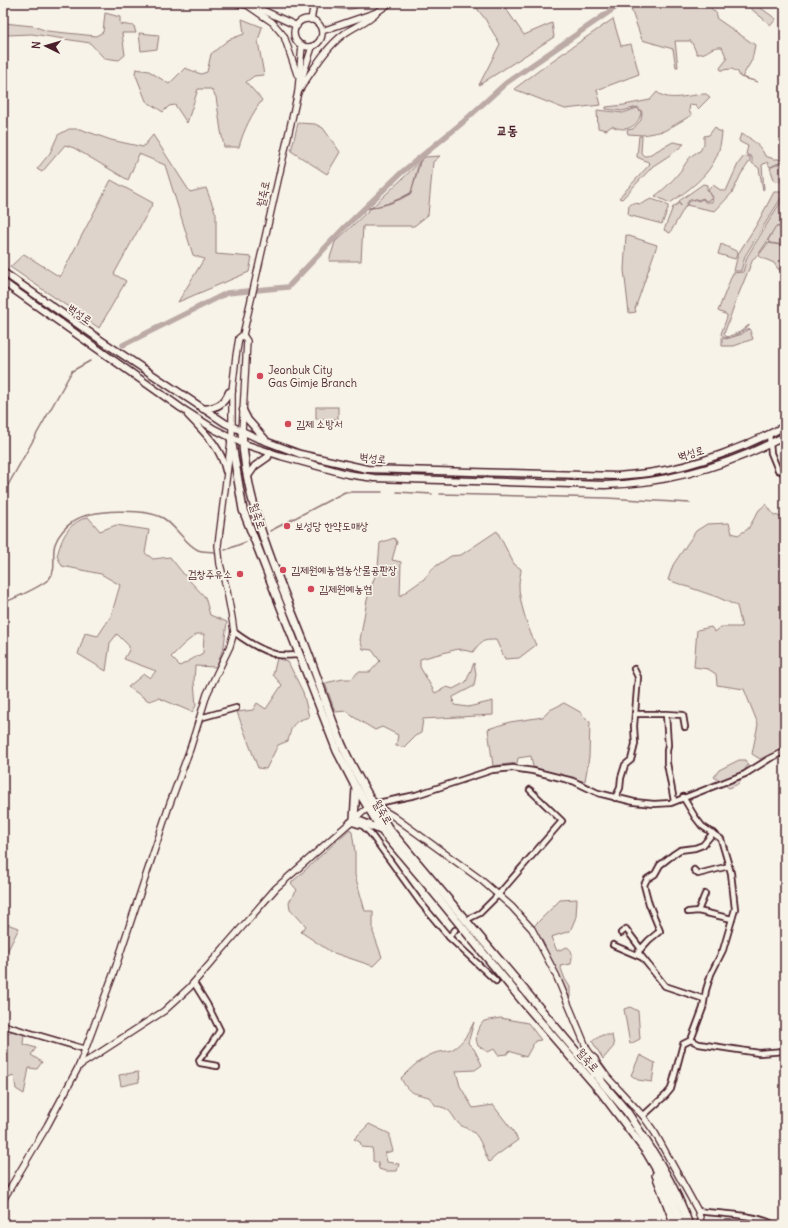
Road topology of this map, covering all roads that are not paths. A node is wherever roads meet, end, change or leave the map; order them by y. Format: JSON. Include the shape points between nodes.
{"nodes":[{"id":1,"x":235,"y":3,"type":"edge"},
{"id":2,"x":314,"y":3,"type":"edge"},
{"id":3,"x":390,"y":3,"type":"edge"},
{"id":4,"x":247,"y":5,"type":"junction"},
{"id":5,"x":377,"y":12,"type":"junction"},
{"id":6,"x":311,"y":20,"type":"junction"},
{"id":7,"x":297,"y":26,"type":"junction"},
{"id":8,"x":322,"y":31,"type":"junction"},
{"id":9,"x":302,"y":45,"type":"junction"},
{"id":10,"x":312,"y":47,"type":"junction"},
{"id":11,"x":298,"y":82,"type":"junction"},
{"id":12,"x":298,"y":92,"type":"junction"},
{"id":13,"x":3,"y":272,"type":"edge"},
{"id":14,"x":3,"y":282,"type":"edge"},
{"id":15,"x":243,"y":335,"type":"junction"},
{"id":16,"x":232,"y":391,"type":"junction"},
{"id":17,"x":181,"y":408,"type":"junction"},
{"id":18,"x":203,"y":409,"type":"junction"},
{"id":19,"x":243,"y":410,"type":"junction"},
{"id":20,"x":785,"y":426,"type":"edge"},
{"id":21,"x":232,"y":427,"type":"junction"},
{"id":22,"x":242,"y":431,"type":"junction"},
{"id":23,"x":769,"y":434,"type":"junction"},
{"id":24,"x":785,"y":436,"type":"edge"},
{"id":25,"x":231,"y":438,"type":"junction"},
{"id":26,"x":268,"y":442,"type":"junction"},
{"id":27,"x":243,"y":444,"type":"junction"},
{"id":28,"x":770,"y":444,"type":"junction"},
{"id":29,"x":270,"y":452,"type":"junction"},
{"id":30,"x":226,"y":471,"type":"junction"},
{"id":31,"x":785,"y":473,"type":"edge"},
{"id":32,"x":248,"y":476,"type":"junction"},
{"id":33,"x":234,"y":632,"type":"junction"},
{"id":34,"x":300,"y":656,"type":"junction"},
{"id":35,"x":634,"y":669,"type":"dead end"},
{"id":36,"x":236,"y":708,"type":"dead end"},
{"id":37,"x":635,"y":714,"type":"junction"},
{"id":38,"x":666,"y":714,"type":"junction"},
{"id":39,"x":200,"y":718,"type":"junction"},
{"id":40,"x":685,"y":727,"type":"dead end"},
{"id":41,"x":785,"y":751,"type":"edge"},
{"id":42,"x":356,"y":788,"type":"junction"},
{"id":43,"x":530,"y":790,"type":"dead end"},
{"id":44,"x":683,"y":797,"type":"junction"},
{"id":45,"x":615,"y":798,"type":"junction"},
{"id":46,"x":674,"y":801,"type":"junction"},
{"id":47,"x":371,"y":806,"type":"junction"},
{"id":48,"x":352,"y":820,"type":"junction"},
{"id":49,"x":381,"y":830,"type":"junction"},
{"id":50,"x":713,"y":833,"type":"junction"},
{"id":51,"x":729,"y":866,"type":"junction"},
{"id":52,"x":694,"y":870,"type":"dead end"},
{"id":53,"x":705,"y":894,"type":"dead end"},
{"id":54,"x":498,"y":895,"type":"junction"},
{"id":55,"x":698,"y":911,"type":"junction"},
{"id":56,"x":688,"y":912,"type":"dead end"},
{"id":57,"x":470,"y":918,"type":"dead end"},
{"id":58,"x":732,"y":919,"type":"junction"},
{"id":59,"x":455,"y":930,"type":"dead end"},
{"id":60,"x":620,"y":933,"type":"dead end"},
{"id":61,"x":449,"y":937,"type":"junction"},
{"id":62,"x":613,"y":945,"type":"dead end"},
{"id":63,"x":641,"y":949,"type":"junction"},
{"id":64,"x":643,"y":958,"type":"junction"},
{"id":65,"x":496,"y":981,"type":"dead end"},
{"id":66,"x":194,"y":983,"type":"junction"},
{"id":67,"x":704,"y":999,"type":"junction"},
{"id":68,"x":3,"y":1025,"type":"edge"},
{"id":69,"x":691,"y":1040,"type":"junction"},
{"id":70,"x":85,"y":1049,"type":"junction"},
{"id":71,"x":785,"y":1051,"type":"edge"},
{"id":72,"x":594,"y":1059,"type":"junction"},
{"id":73,"x":79,"y":1066,"type":"junction"},
{"id":74,"x":217,"y":1066,"type":"dead end"},
{"id":75,"x":603,"y":1082,"type":"junction"},
{"id":76,"x":643,"y":1116,"type":"junction"},
{"id":77,"x":647,"y":1153,"type":"junction"},
{"id":78,"x":3,"y":1200,"type":"edge"},
{"id":79,"x":698,"y":1211,"type":"junction"},
{"id":80,"x":675,"y":1225,"type":"edge"},
{"id":81,"x":682,"y":1225,"type":"edge"},
{"id":82,"x":689,"y":1225,"type":"edge"},
{"id":83,"x":702,"y":1225,"type":"edge"},
{"id":84,"x":774,"y":1225,"type":"edge"}],
"edges":[{"from":1,"to":4,"type":"street"},
{"from":2,"to":6,"type":"street"},
{"from":3,"to":5,"type":"street"},
{"from":4,"to":7,"type":"street"},
{"from":4,"to":11,"type":"street","via":[[272,22],[284,36],[296,68]]},
{"from":5,"to":8,"type":"street"},
{"from":5,"to":12,"type":"street","via":[[369,20],[344,34],[329,48]]},
{"from":6,"to":7,"type":"street","via":[[302,21]]},
{"from":6,"to":8,"type":"street","via":[[318,24]]},
{"from":7,"to":9,"type":"street","via":[[296,40]]},
{"from":8,"to":10,"type":"street","via":[[320,41]]},
{"from":9,"to":10,"type":"street"},
{"from":9,"to":11,"type":"street"},
{"from":10,"to":12,"type":"street"},
{"from":11,"to":12,"type":"street","name":"월죽로"},
{"from":12,"to":15,"type":"street","name":"월죽로"},
{"from":13,"to":18,"type":"main road","name":"벽성로"},
{"from":14,"to":17,"type":"main road","name":"벽성로"},
{"from":15,"to":16,"type":"street","name":"월죽로","via":[[239,338]]},
{"from":15,"to":19,"type":"street","name":"월죽로","via":[[247,341]]},
{"from":16,"to":18,"type":"main road","via":[[218,406]]},
{"from":16,"to":21,"type":"street","name":"월죽로"},
{"from":17,"to":25,"type":"main road","name":"벽성로"},
{"from":17,"to":30,"type":"main road","via":[[220,452]]},
{"from":18,"to":21,"type":"main road","name":"벽성로"},
{"from":19,"to":22,"type":"street","name":"월죽로"},
{"from":19,"to":26,"type":"main road","via":[[256,430]]},
{"from":20,"to":23,"type":"main road","name":"벽성로"},
{"from":21,"to":22,"type":"main road","name":"벽성로"},
{"from":21,"to":25,"type":"street","name":"월죽로"},
{"from":22,"to":26,"type":"main road","name":"벽성로"},
{"from":22,"to":27,"type":"main road","name":"월죽로"},
{"from":23,"to":26,"type":"main road","name":"벽성로","via":[[699,462],[656,472],[617,476],[367,469],[300,454]]},
{"from":23,"to":28,"type":"street"},
{"from":24,"to":28,"type":"main road","name":"벽성로"},
{"from":25,"to":27,"type":"main road","name":"벽성로"},
{"from":25,"to":30,"type":"street"},
{"from":25,"to":34,"type":"main road","name":"월죽로","via":[[243,510]]},
{"from":27,"to":29,"type":"main road","name":"벽성로"},
{"from":27,"to":32,"type":"main road","name":"월죽로"},
{"from":28,"to":29,"type":"main road","name":"벽성로","via":[[720,464],[672,477],[631,484],[605,485],[374,478],[347,474]]},
{"from":28,"to":31,"type":"street","via":[[778,470]]},
{"from":29,"to":32,"type":"main road"},
{"from":30,"to":33,"type":"street","via":[[218,556]]},
{"from":32,"to":47,"type":"main road","name":"월죽로","via":[[255,512],[272,564],[342,745]]},
{"from":33,"to":34,"type":"street","via":[[268,652]]},
{"from":33,"to":39,"type":"street"},
{"from":34,"to":42,"type":"main road","name":"월죽로","via":[[337,751]]},
{"from":35,"to":37,"type":"street","via":[[638,677]]},
{"from":36,"to":39,"type":"street"},
{"from":37,"to":38,"type":"street"},
{"from":37,"to":45,"type":"street","via":[[635,744],[631,760],[624,765],[620,788]]},
{"from":38,"to":40,"type":"street","via":[[683,714]]},
{"from":38,"to":46,"type":"street","via":[[667,762]]},
{"from":39,"to":70,"type":"street","via":[[113,975]]},
{"from":41,"to":44,"type":"street","via":[[745,774]]},
{"from":42,"to":47,"type":"main road","name":"월죽로"},
{"from":42,"to":48,"type":"main road"},
{"from":43,"to":54,"type":"street","via":[[562,821]]},
{"from":44,"to":46,"type":"street"},
{"from":44,"to":50,"type":"street","via":[[702,826]]},
{"from":45,"to":46,"type":"street","via":[[654,804]]},
{"from":45,"to":47,"type":"street","via":[[573,781],[513,768],[492,770],[416,795]]},
{"from":47,"to":48,"type":"street"},
{"from":47,"to":49,"type":"main road","name":"월죽로"},
{"from":47,"to":54,"type":"street","via":[[393,816]]},
{"from":47,"to":75,"type":"main road","name":"월죽로"},
{"from":48,"to":49,"type":"main road"},
{"from":48,"to":61,"type":"street","via":[[370,833]]},
{"from":48,"to":66,"type":"street","via":[[276,888]]},
{"from":49,"to":77,"type":"main road","name":"월죽로","via":[[601,1092]]},
{"from":50,"to":51,"type":"street","via":[[721,839]]},
{"from":50,"to":63,"type":"street","via":[[703,845],[680,850],[674,854],[660,865],[655,874],[647,878],[644,885],[660,931]]},
{"from":51,"to":52,"type":"street","via":[[698,874]]},
{"from":51,"to":58,"type":"street","via":[[735,909]]},
{"from":53,"to":55,"type":"street"},
{"from":54,"to":57,"type":"street","via":[[480,913]]},
{"from":54,"to":72,"type":"street","via":[[532,929],[556,975],[587,1049]]},
{"from":55,"to":56,"type":"street"},
{"from":55,"to":58,"type":"street"},
{"from":58,"to":67,"type":"street"},
{"from":59,"to":61,"type":"street"},
{"from":60,"to":63,"type":"street","via":[[626,929]]},
{"from":61,"to":65,"type":"street"},
{"from":62,"to":64,"type":"street"},
{"from":63,"to":64,"type":"street","via":[[638,952]]},
{"from":64,"to":67,"type":"street","via":[[665,986]]},
{"from":66,"to":73,"type":"street","via":[[164,1011]]},
{"from":66,"to":74,"type":"street","via":[[220,1030],[199,1060],[200,1063]]},
{"from":67,"to":69,"type":"street"},
{"from":68,"to":70,"type":"street"},
{"from":69,"to":71,"type":"street","via":[[699,1044],[759,1053]]},
{"from":69,"to":76,"type":"street","via":[[683,1044],[671,1089]]},
{"from":70,"to":73,"type":"street"},
{"from":72,"to":75,"type":"main road"},
{"from":72,"to":76,"type":"street"},
{"from":73,"to":78,"type":"street"},
{"from":75,"to":82,"type":"main road","name":"월죽로","via":[[657,1156],[675,1190]]},
{"from":76,"to":79,"type":"street"},
{"from":77,"to":80,"type":"main road"},
{"from":77,"to":81,"type":"main road","name":"월죽로","via":[[668,1189]]},
{"from":79,"to":83,"type":"street"},
{"from":79,"to":84,"type":"street","via":[[768,1221]]}]}
